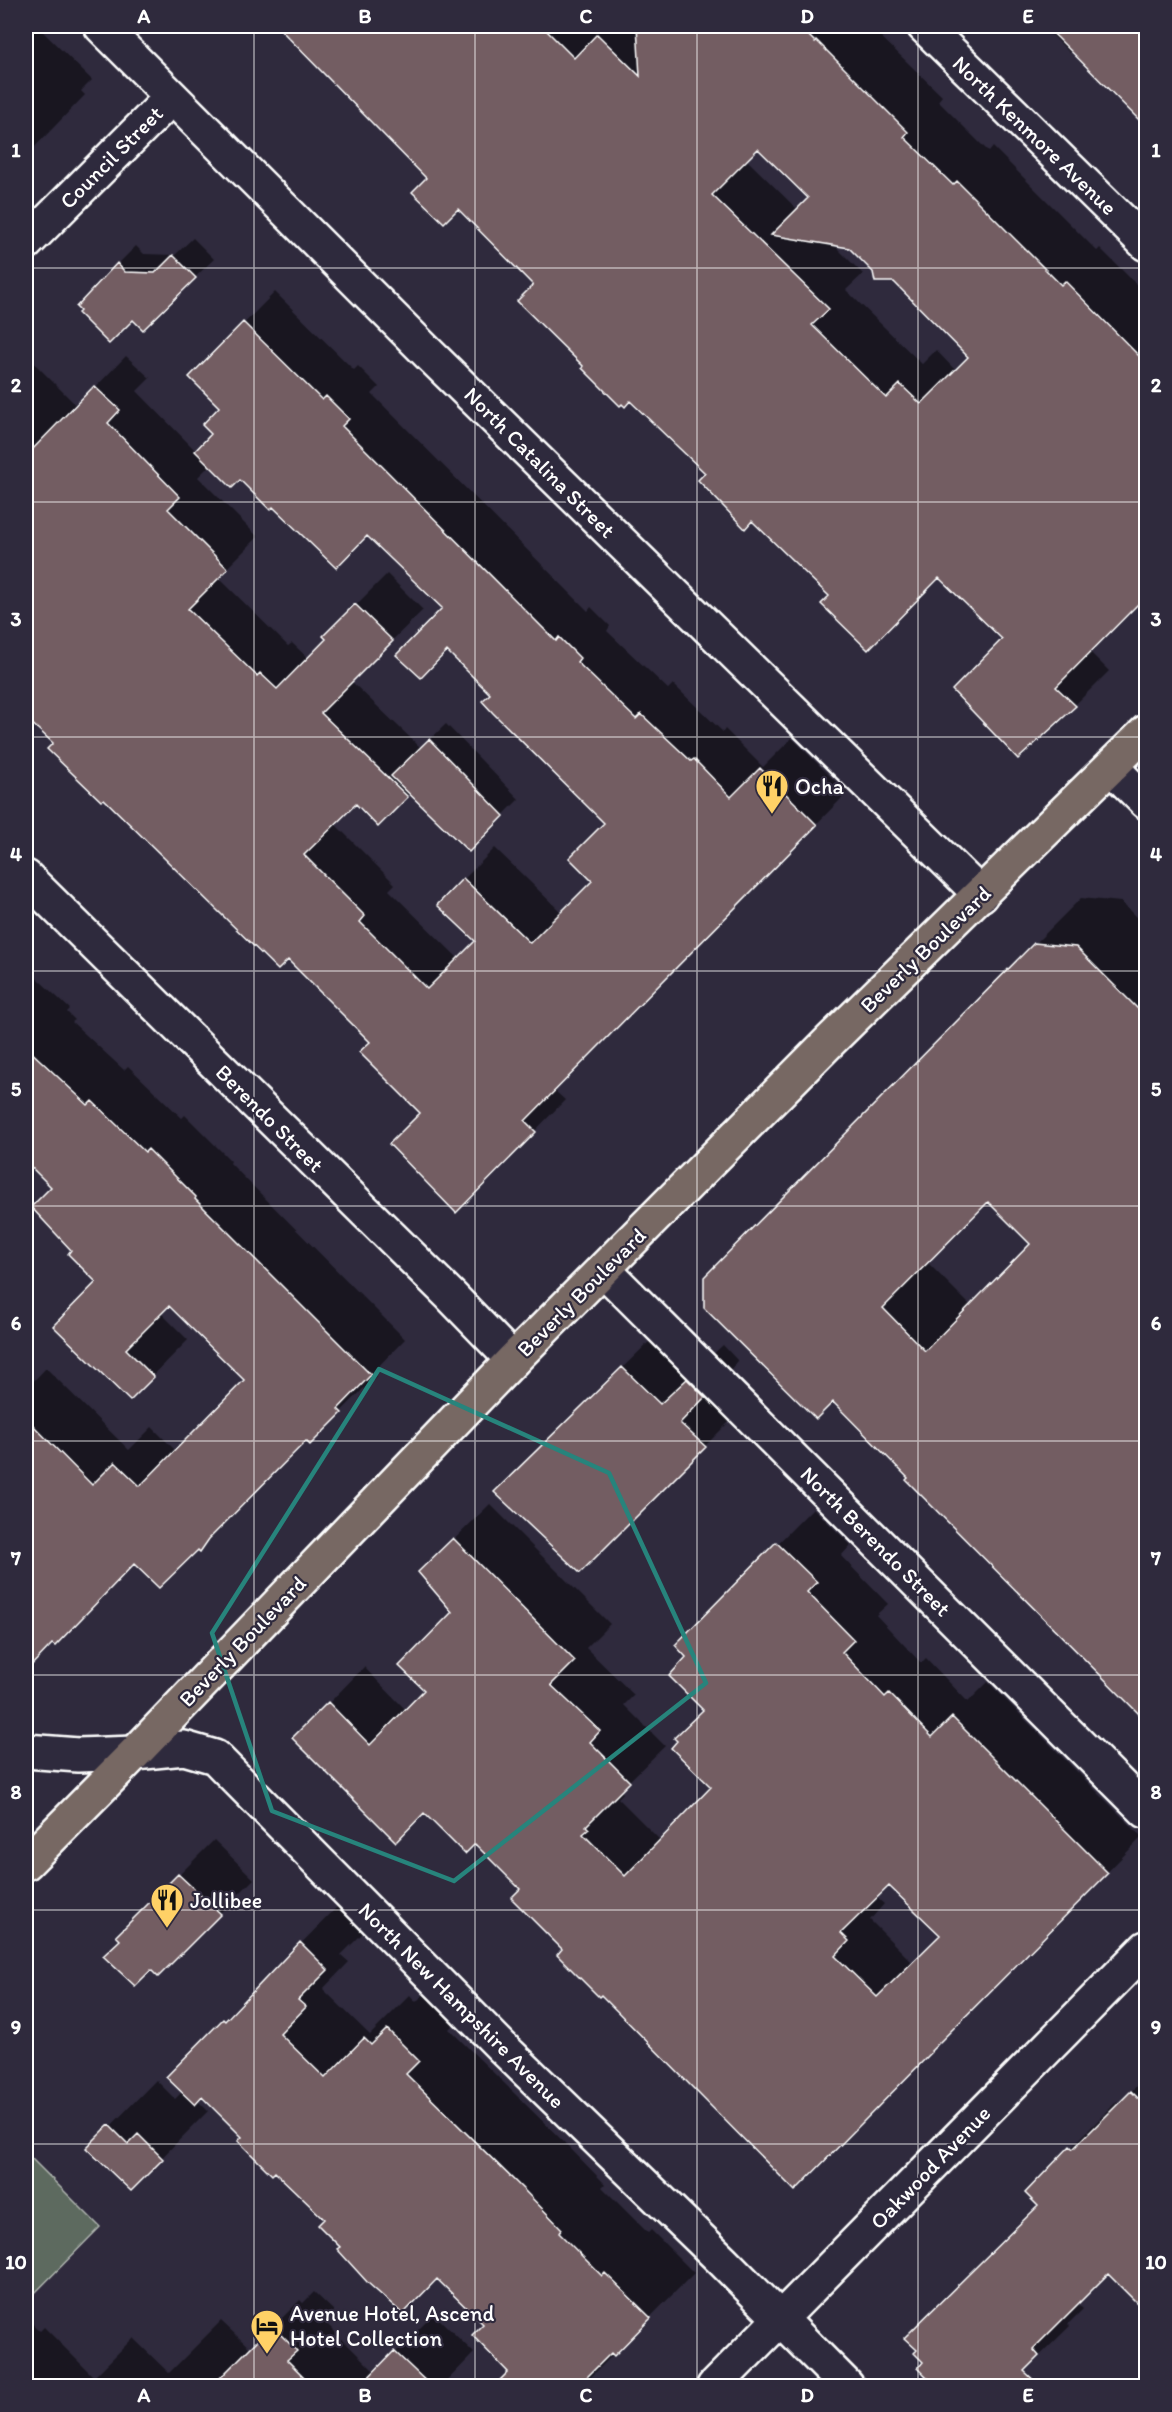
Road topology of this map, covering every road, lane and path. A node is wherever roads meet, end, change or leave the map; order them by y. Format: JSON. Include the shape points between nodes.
{"nodes":[{"id":1,"x":101,"y":26,"type":"edge"},
{"id":2,"x":924,"y":26,"type":"edge"},
{"id":3,"x":172,"y":97,"type":"junction"},
{"id":4,"x":26,"y":243,"type":"edge"},
{"id":5,"x":1146,"y":244,"type":"edge"},
{"id":6,"x":1146,"y":732,"type":"edge"},
{"id":7,"x":1111,"y":767,"type":"junction"},
{"id":8,"x":1146,"y":802,"type":"edge"},
{"id":9,"x":26,"y":877,"type":"edge"},
{"id":10,"x":981,"y":895,"type":"junction"},
{"id":11,"x":604,"y":1270,"type":"junction"},
{"id":12,"x":513,"y":1360,"type":"junction"},
{"id":13,"x":26,"y":1751,"type":"edge"},
{"id":14,"x":135,"y":1753,"type":"junction"},
{"id":15,"x":1146,"y":1811,"type":"edge"},
{"id":16,"x":26,"y":1863,"type":"edge"},
{"id":17,"x":1146,"y":1948,"type":"edge"},
{"id":18,"x":782,"y":2320,"type":"junction"},
{"id":19,"x":714,"y":2386,"type":"edge"},
{"id":20,"x":846,"y":2386,"type":"edge"}],
"edges":[{"from":1,"to":3,"type":"street","name":"North Catalina Street"},
{"from":2,"to":5,"type":"street","name":"North Kenmore Avenue"},
{"from":3,"to":4,"type":"street","name":"Council Street"},
{"from":3,"to":10,"type":"street","name":"North Catalina Street"},
{"from":6,"to":7,"type":"main road","name":"Beverly Boulevard"},
{"from":7,"to":8,"type":"street"},
{"from":7,"to":10,"type":"main road","name":"Beverly Boulevard"},
{"from":9,"to":12,"type":"street","name":"Berendo Street"},
{"from":10,"to":11,"type":"main road","name":"Beverly Boulevard"},
{"from":11,"to":12,"type":"main road","name":"Beverly Boulevard"},
{"from":11,"to":15,"type":"street","name":"North Berendo Street"},
{"from":12,"to":14,"type":"main road","name":"Beverly Boulevard"},
{"from":13,"to":14,"type":"street","name":"North New Hampshire Avenue","via":[[78,1755]]},
{"from":14,"to":16,"type":"main road","name":"Beverly Boulevard"},
{"from":14,"to":18,"type":"street","name":"North New Hampshire Avenue","via":[[184,1748],[215,1757],[502,2047]]},
{"from":17,"to":18,"type":"street","name":"Oakwood Avenue"},
{"from":18,"to":19,"type":"street","name":"Oakwood Avenue"},
{"from":18,"to":20,"type":"street","name":"North New Hampshire Avenue"}]}
